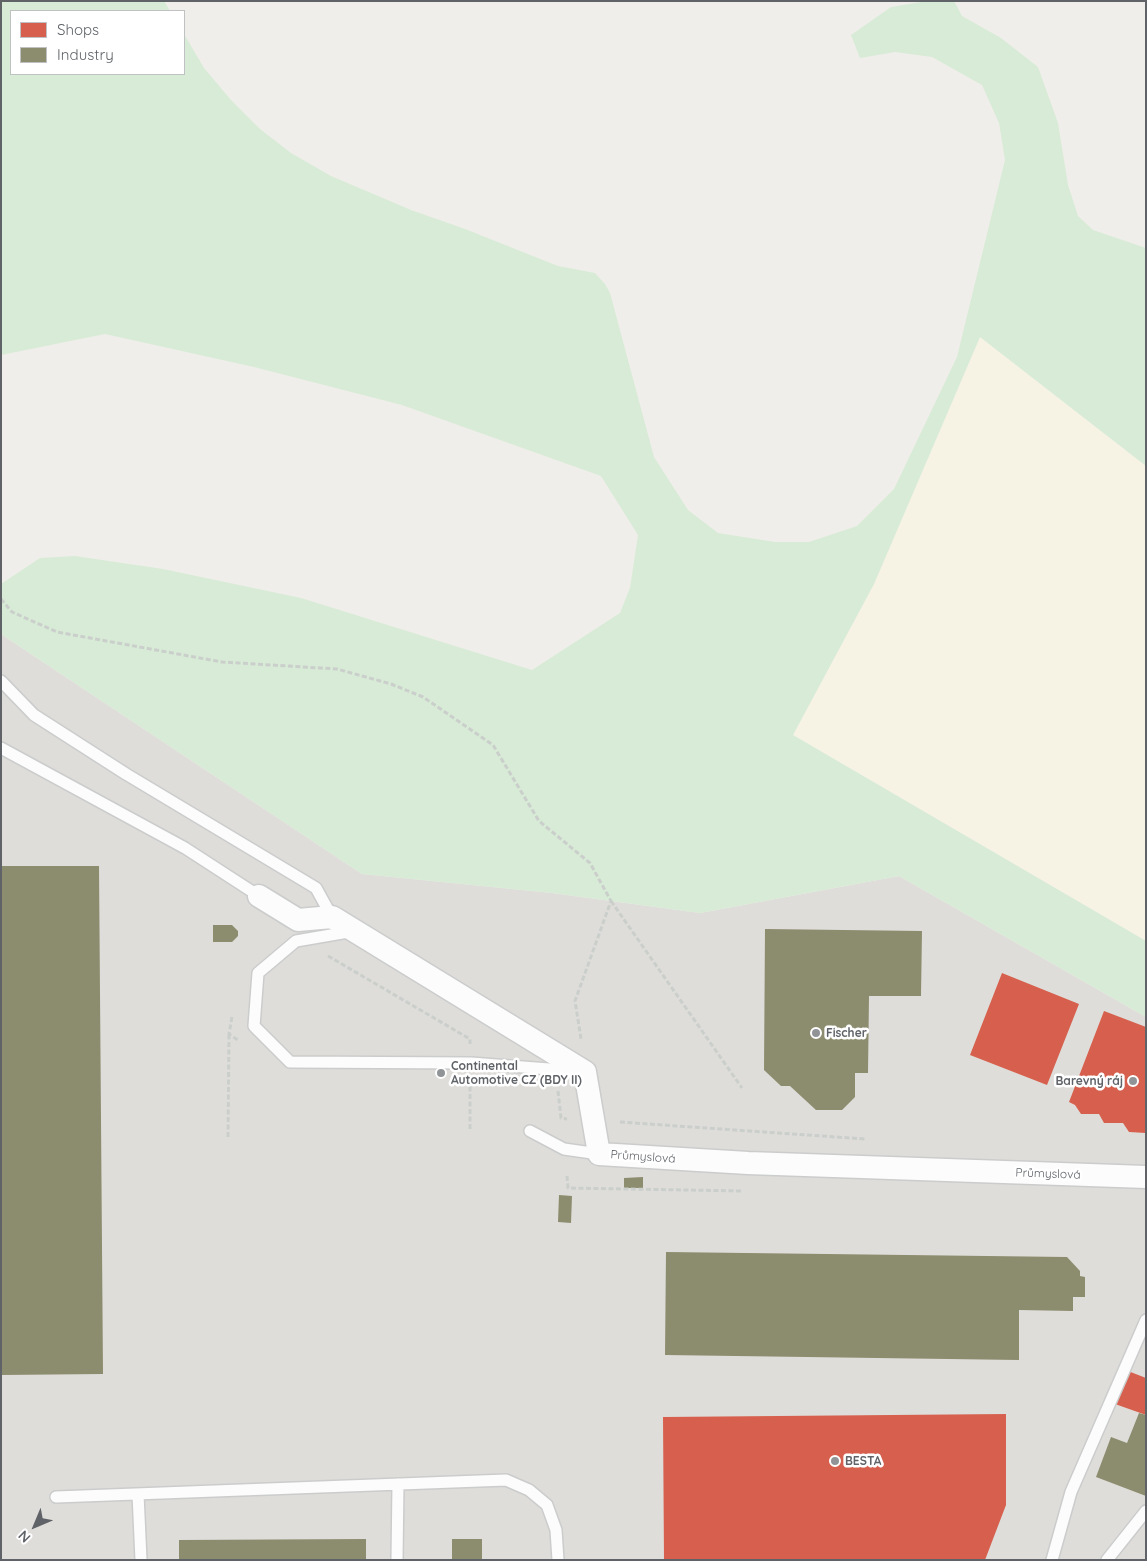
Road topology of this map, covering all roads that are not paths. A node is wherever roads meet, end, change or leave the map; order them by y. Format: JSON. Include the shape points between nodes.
{"nodes":[{"id":1,"x":1,"y":681,"type":"edge"},
{"id":2,"x":1,"y":748,"type":"edge"},
{"id":3,"x":260,"y":896,"type":"joint"},
{"id":4,"x":332,"y":917,"type":"junction"},
{"id":5,"x":355,"y":931,"type":"junction"},
{"id":6,"x":585,"y":1072,"type":"junction"},
{"id":7,"x":530,"y":1131,"type":"dead end"},
{"id":8,"x":599,"y":1154,"type":"junction"},
{"id":9,"x":1146,"y":1177,"type":"edge"},
{"id":10,"x":1146,"y":1320,"type":"edge"},
{"id":11,"x":398,"y":1484,"type":"junction"},
{"id":12,"x":138,"y":1494,"type":"junction"},
{"id":13,"x":56,"y":1497,"type":"dead end"},
{"id":14,"x":1146,"y":1511,"type":"edge"},
{"id":15,"x":140,"y":1560,"type":"edge"},
{"id":16,"x":397,"y":1560,"type":"edge"},
{"id":17,"x":558,"y":1560,"type":"edge"},
{"id":18,"x":1052,"y":1560,"type":"edge"},
{"id":19,"x":1106,"y":1560,"type":"edge"}],
"edges":[{"from":1,"to":4,"type":"lane","via":[[34,715],[316,888]]},
{"from":2,"to":3,"type":"lane","via":[[185,848]]},
{"from":3,"to":4,"type":"street","via":[[298,920]]},
{"from":4,"to":5,"type":"street"},
{"from":5,"to":6,"type":"street"},
{"from":5,"to":6,"type":"lane","via":[[296,942],[258,973],[254,1026],[290,1062],[470,1064]]},
{"from":6,"to":8,"type":"street","name":"Průmyslová"},
{"from":7,"to":8,"type":"lane","via":[[564,1149]]},
{"from":8,"to":9,"type":"street","name":"Průmyslová","via":[[748,1163]]},
{"from":10,"to":18,"type":"lane","via":[[1071,1492]]},
{"from":11,"to":12,"type":"lane"},
{"from":11,"to":16,"type":"lane"},
{"from":11,"to":17,"type":"lane","via":[[506,1480],[529,1490],[546,1505],[556,1530]]},
{"from":12,"to":13,"type":"lane"},
{"from":12,"to":15,"type":"lane"},
{"from":14,"to":19,"type":"lane"}]}
